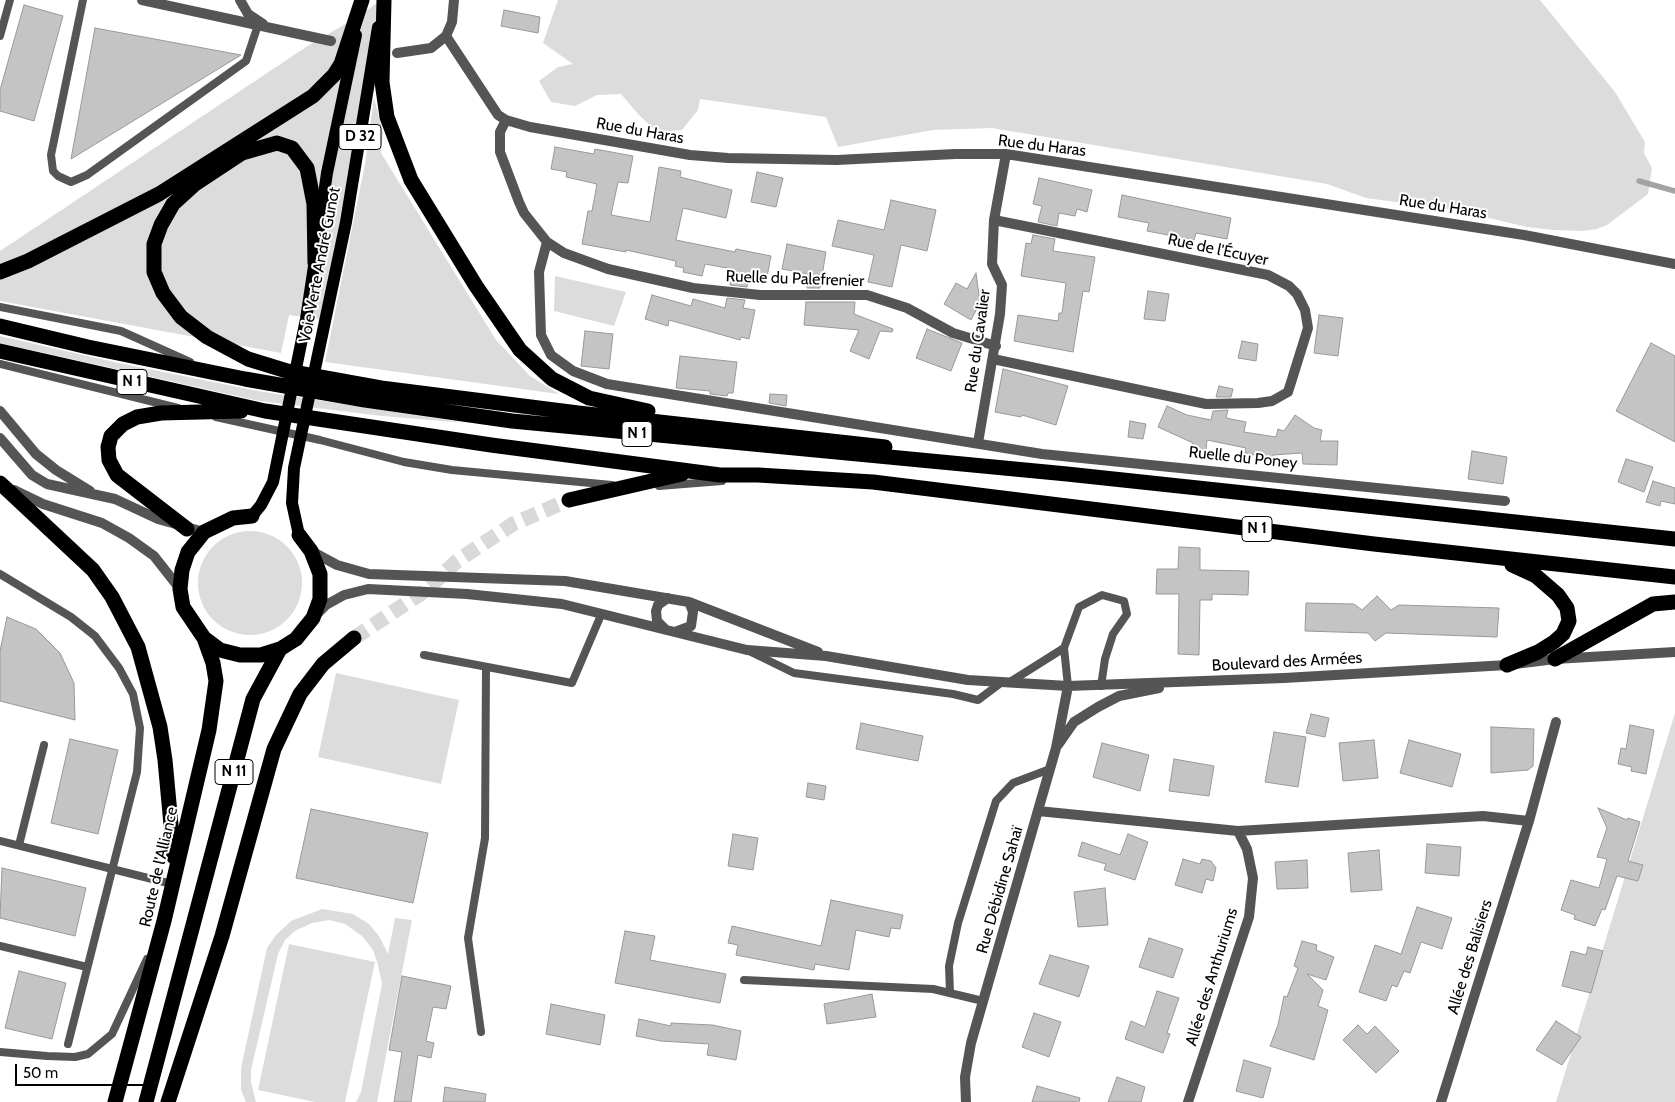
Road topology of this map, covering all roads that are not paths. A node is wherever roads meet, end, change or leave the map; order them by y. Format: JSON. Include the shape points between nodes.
{"nodes":[{"id":1,"x":10,"y":0,"type":"edge"},
{"id":2,"x":83,"y":0,"type":"edge"},
{"id":3,"x":142,"y":0,"type":"edge"},
{"id":4,"x":240,"y":0,"type":"edge"},
{"id":5,"x":362,"y":0,"type":"edge"},
{"id":6,"x":384,"y":0,"type":"edge"},
{"id":7,"x":454,"y":0,"type":"edge"},
{"id":8,"x":168,"y":2,"type":"edge"},
{"id":9,"x":258,"y":25,"type":"junction"},
{"id":10,"x":270,"y":28,"type":"junction"},
{"id":11,"x":0,"y":36,"type":"edge"},
{"id":12,"x":446,"y":36,"type":"junction"},
{"id":13,"x":331,"y":41,"type":"tunnel mouth"},
{"id":14,"x":397,"y":53,"type":"dead end"},
{"id":15,"x":506,"y":120,"type":"junction"},
{"id":16,"x":1006,"y":154,"type":"junction"},
{"id":17,"x":994,"y":220,"type":"junction"},
{"id":18,"x":548,"y":242,"type":"junction"},
{"id":19,"x":315,"y":263,"type":"junction"},
{"id":20,"x":1675,"y":264,"type":"edge"},
{"id":21,"x":0,"y":272,"type":"edge"},
{"id":22,"x":0,"y":307,"type":"edge"},
{"id":23,"x":0,"y":326,"type":"edge"},
{"id":24,"x":996,"y":346,"type":"junction"},
{"id":25,"x":0,"y":351,"type":"edge"},
{"id":26,"x":993,"y":359,"type":"junction"},
{"id":27,"x":0,"y":364,"type":"edge"},
{"id":28,"x":210,"y":372,"type":"junction"},
{"id":29,"x":0,"y":411,"type":"edge"},
{"id":30,"x":265,"y":411,"type":"junction"},
{"id":31,"x":197,"y":413,"type":"junction"},
{"id":32,"x":728,"y":429,"type":"junction"},
{"id":33,"x":0,"y":438,"type":"edge"},
{"id":34,"x":978,"y":444,"type":"junction"},
{"id":35,"x":693,"y":472,"type":"junction"},
{"id":36,"x":1067,"y":474,"type":"junction"},
{"id":37,"x":785,"y":476,"type":"junction"},
{"id":38,"x":0,"y":482,"type":"edge"},
{"id":39,"x":629,"y":486,"type":"junction"},
{"id":40,"x":93,"y":493,"type":"junction"},
{"id":41,"x":569,"y":500,"type":"tunnel mouth"},
{"id":42,"x":1505,"y":501,"type":"dead end"},
{"id":43,"x":252,"y":516,"type":"joint"},
{"id":44,"x":187,"y":528,"type":"junction"},
{"id":45,"x":204,"y":532,"type":"junction"},
{"id":46,"x":299,"y":535,"type":"joint"},
{"id":47,"x":1675,"y":539,"type":"edge"},
{"id":48,"x":311,"y":551,"type":"junction"},
{"id":49,"x":1461,"y":554,"type":"junction"},
{"id":50,"x":0,"y":574,"type":"edge"},
{"id":51,"x":1675,"y":577,"type":"edge"},
{"id":52,"x":180,"y":589,"type":"junction"},
{"id":53,"x":668,"y":598,"type":"junction"},
{"id":54,"x":689,"y":602,"type":"junction"},
{"id":55,"x":1675,"y":602,"type":"edge"},
{"id":56,"x":601,"y":615,"type":"junction"},
{"id":57,"x":313,"y":618,"type":"junction"},
{"id":58,"x":670,"y":631,"type":"junction"},
{"id":59,"x":204,"y":638,"type":"junction"},
{"id":60,"x":354,"y":638,"type":"tunnel mouth"},
{"id":61,"x":1064,"y":648,"type":"junction"},
{"id":62,"x":280,"y":649,"type":"junction"},
{"id":63,"x":747,"y":650,"type":"junction"},
{"id":64,"x":1675,"y":652,"type":"edge"},
{"id":65,"x":424,"y":655,"type":"dead end"},
{"id":66,"x":826,"y":656,"type":"junction"},
{"id":67,"x":1555,"y":659,"type":"junction"},
{"id":68,"x":1507,"y":665,"type":"junction"},
{"id":69,"x":486,"y":667,"type":"junction"},
{"id":70,"x":1193,"y":681,"type":"junction"},
{"id":71,"x":1006,"y":682,"type":"junction"},
{"id":72,"x":1068,"y":686,"type":"junction"},
{"id":73,"x":1101,"y":686,"type":"junction"},
{"id":74,"x":1556,"y":722,"type":"dead end"},
{"id":75,"x":44,"y":745,"type":"dead end"},
{"id":76,"x":1056,"y":748,"type":"junction"},
{"id":77,"x":1050,"y":769,"type":"junction"},
{"id":78,"x":1038,"y":811,"type":"junction"},
{"id":79,"x":1529,"y":821,"type":"junction"},
{"id":80,"x":1238,"y":831,"type":"junction"},
{"id":81,"x":0,"y":840,"type":"edge"},
{"id":82,"x":19,"y":845,"type":"junction"},
{"id":83,"x":176,"y":868,"type":"junction"},
{"id":84,"x":112,"y":869,"type":"junction"},
{"id":85,"x":172,"y":884,"type":"junction"},
{"id":86,"x":164,"y":921,"type":"junction"},
{"id":87,"x":0,"y":946,"type":"edge"},
{"id":88,"x":87,"y":967,"type":"junction"},
{"id":89,"x":744,"y":980,"type":"dead end"},
{"id":90,"x":950,"y":993,"type":"junction"},
{"id":91,"x":983,"y":1001,"type":"junction"},
{"id":92,"x":481,"y":1032,"type":"dead end"},
{"id":93,"x":68,"y":1044,"type":"dead end"},
{"id":94,"x":0,"y":1052,"type":"edge"},
{"id":95,"x":115,"y":1102,"type":"edge"},
{"id":96,"x":146,"y":1102,"type":"edge"},
{"id":97,"x":168,"y":1102,"type":"edge"},
{"id":98,"x":966,"y":1102,"type":"edge"},
{"id":99,"x":1188,"y":1102,"type":"edge"},
{"id":100,"x":1441,"y":1102,"type":"edge"}],
"edges":[{"from":1,"to":11,"type":"lane"},
{"from":2,"to":9,"type":"lane","via":[[51,155],[53,171],[71,182],[87,174],[246,61]]},
{"from":3,"to":8,"type":"street"},
{"from":4,"to":10,"type":"street","via":[[248,14]]},
{"from":5,"to":19,"type":"main road","name":"Voie Verte André Gunot","number":"D 32","via":[[327,173]]},
{"from":5,"to":21,"type":"highway","via":[[341,64],[313,96],[159,194],[28,262]]},
{"from":6,"to":32,"type":"highway","via":[[382,93],[401,157],[432,217],[511,339],[552,379],[579,394],[619,406]]},
{"from":6,"to":46,"type":"main road","name":"Voie Verte André Gunot","number":"D 32","via":[[346,222],[294,468],[292,503]]},
{"from":7,"to":12,"type":"street","via":[[452,22]]},
{"from":8,"to":9,"type":"street"},
{"from":9,"to":10,"type":"street"},
{"from":10,"to":13,"type":"street"},
{"from":12,"to":14,"type":"street","via":[[431,48]]},
{"from":12,"to":15,"type":"street","name":"Rue du Haras","via":[[486,100]]},
{"from":15,"to":16,"type":"street","name":"Rue du Haras","via":[[681,153],[728,158],[837,160]]},
{"from":15,"to":18,"type":"street","name":"Ruelle du Palefrenier","via":[[500,132],[500,152],[524,213]]},
{"from":16,"to":17,"type":"street","name":"Rue du Cavalier"},
{"from":16,"to":20,"type":"street","name":"Rue du Haras","via":[[1524,235]]},
{"from":17,"to":24,"type":"street","name":"Rue du Cavalier","via":[[992,264],[1002,286]]},
{"from":17,"to":26,"type":"street","name":"Rue de l'Écuyer","via":[[1268,275],[1297,294],[1305,310],[1308,328],[1288,392],[1272,401],[1258,403],[1196,403]]},
{"from":18,"to":24,"type":"street","name":"Ruelle du Palefrenier","via":[[564,253],[594,265],[667,284],[760,295],[850,294],[879,298],[907,308],[953,333]]},
{"from":18,"to":34,"type":"street","name":"Ruelle du Poney","via":[[539,272],[540,335],[551,355],[573,371],[607,384]]},
{"from":19,"to":32,"type":"highway","via":[[314,204],[307,168],[292,148],[277,143],[242,153],[195,184],[173,204],[154,244],[154,272],[163,293],[181,317],[207,337],[248,359],[287,371],[381,388]]},
{"from":19,"to":43,"type":"main road","name":"Voie Verte André Gunot","number":"D 32","via":[[273,482]]},
{"from":22,"to":28,"type":"lane","via":[[121,331]]},
{"from":23,"to":28,"type":"highway","number":"N 1"},
{"from":24,"to":26,"type":"street","name":"Rue du Cavalier"},
{"from":25,"to":30,"type":"highway","number":"N 1"},
{"from":26,"to":34,"type":"street","name":"Rue du Cavalier"},
{"from":27,"to":31,"type":"lane"},
{"from":28,"to":36,"type":"highway","number":"N 1","via":[[365,400],[512,421]]},
{"from":29,"to":40,"type":"street","via":[[36,454]]},
{"from":30,"to":31,"type":"highway"},
{"from":30,"to":35,"type":"highway","number":"N 1"},
{"from":31,"to":39,"type":"lane","via":[[404,462],[452,470]]},
{"from":31,"to":44,"type":"highway","via":[[138,417],[115,430],[108,447],[109,460],[118,475]]},
{"from":32,"to":36,"type":"highway","via":[[1051,467]]},
{"from":33,"to":40,"type":"street","via":[[40,479]]},
{"from":34,"to":42,"type":"street","name":"Ruelle du Poney","via":[[1042,454]]},
{"from":35,"to":37,"type":"highway","number":"N 1"},
{"from":35,"to":39,"type":"highway"},
{"from":36,"to":47,"type":"highway","number":"N 1"},
{"from":37,"to":39,"type":"lane"},
{"from":37,"to":49,"type":"highway","number":"N 1","via":[[883,483]]},
{"from":38,"to":52,"type":"street","via":[[23,496],[102,523],[129,538],[154,556]]},
{"from":38,"to":83,"type":"highway","via":[[93,570],[112,597],[138,647],[160,727]]},
{"from":39,"to":41,"type":"highway"},
{"from":40,"to":44,"type":"street","via":[[158,520]]},
{"from":43,"to":45,"type":"highway","via":[[233,518]]},
{"from":44,"to":45,"type":"street"},
{"from":45,"to":52,"type":"highway","via":[[188,552]]},
{"from":46,"to":48,"type":"highway"},
{"from":48,"to":53,"type":"street","via":[[338,565],[369,574],[564,581]]},
{"from":48,"to":57,"type":"highway","via":[[321,582],[320,599]]},
{"from":49,"to":51,"type":"highway","number":"N 1"},
{"from":49,"to":68,"type":"highway","via":[[1526,570],[1548,585],[1567,608],[1569,621],[1563,634],[1538,652]]},
{"from":50,"to":84,"type":"lane","via":[[72,617],[95,636],[119,668],[132,694],[140,728],[139,756]]},
{"from":52,"to":59,"type":"highway","via":[[183,607]]},
{"from":53,"to":54,"type":"street"},
{"from":53,"to":58,"type":"street","via":[[658,605],[656,611],[657,621]]},
{"from":54,"to":58,"type":"street","via":[[693,612],[690,626]]},
{"from":54,"to":66,"type":"street"},
{"from":55,"to":67,"type":"highway","via":[[1653,604]]},
{"from":56,"to":57,"type":"street","via":[[562,604],[467,594],[368,589],[344,595],[326,605]]},
{"from":56,"to":58,"type":"street"},
{"from":56,"to":69,"type":"lane","via":[[572,683]]},
{"from":57,"to":62,"type":"highway","via":[[296,640]]},
{"from":58,"to":63,"type":"street"},
{"from":59,"to":62,"type":"highway","via":[[220,650],[240,655],[261,655]]},
{"from":59,"to":83,"type":"highway","name":"Route de l'Alliance","number":"N 11","via":[[213,663],[215,697]]},
{"from":60,"to":97,"type":"highway","via":[[323,664],[300,694],[274,749],[222,936]]},
{"from":61,"to":71,"type":"lane"},
{"from":61,"to":72,"type":"lane"},
{"from":61,"to":73,"type":"lane","via":[[1079,607],[1102,595],[1124,601],[1127,614],[1113,634]]},
{"from":62,"to":96,"type":"highway","number":"N 11","via":[[253,699]]},
{"from":63,"to":66,"type":"street"},
{"from":63,"to":71,"type":"lane","via":[[794,673],[978,700]]},
{"from":64,"to":67,"type":"street","name":"Boulevard des Armées"},
{"from":65,"to":69,"type":"lane"},
{"from":66,"to":71,"type":"street","name":"Boulevard des Armées","via":[[968,680]]},
{"from":67,"to":68,"type":"street","name":"Boulevard des Armées"},
{"from":68,"to":70,"type":"street","name":"Boulevard des Armées"},
{"from":69,"to":92,"type":"lane","via":[[485,838],[468,938]]},
{"from":70,"to":73,"type":"street","name":"Boulevard des Armées"},
{"from":70,"to":76,"type":"street","via":[[1119,696],[1074,722]]},
{"from":71,"to":72,"type":"street","name":"Boulevard des Armées"},
{"from":72,"to":73,"type":"street","name":"Boulevard des Armées"},
{"from":72,"to":76,"type":"street","name":"Rue Débidine Sahaï"},
{"from":74,"to":79,"type":"street","name":"Allée des Balisiers"},
{"from":75,"to":82,"type":"lane"},
{"from":76,"to":77,"type":"street","name":"Rue Débidine Sahaï"},
{"from":77,"to":78,"type":"street","name":"Rue Débidine Sahaï"},
{"from":77,"to":90,"type":"lane","via":[[1013,783],[996,801],[958,923],[949,966]]},
{"from":78,"to":80,"type":"street"},
{"from":78,"to":91,"type":"street","name":"Rue Débidine Sahaï"},
{"from":79,"to":80,"type":"street","via":[[1483,816]]},
{"from":79,"to":100,"type":"street","name":"Allée des Balisiers"},
{"from":80,"to":99,"type":"street","name":"Allée des Anthuriums","via":[[1247,849],[1253,878],[1249,917]]},
{"from":81,"to":82,"type":"lane"},
{"from":82,"to":84,"type":"lane"},
{"from":83,"to":85,"type":"highway","name":"Route de l'Alliance","number":"N 11"},
{"from":84,"to":85,"type":"lane"},
{"from":84,"to":88,"type":"lane"},
{"from":85,"to":86,"type":"highway","name":"Route de l'Alliance","number":"N 11"},
{"from":86,"to":94,"type":"lane","via":[[112,1034],[101,1045],[88,1054],[75,1057]]},
{"from":86,"to":95,"type":"highway","name":"Route de l'Alliance","number":"N 11"},
{"from":87,"to":88,"type":"lane"},
{"from":88,"to":93,"type":"lane"},
{"from":89,"to":90,"type":"lane","via":[[933,989]]},
{"from":90,"to":91,"type":"lane"},
{"from":91,"to":98,"type":"street","name":"Rue Débidine Sahaï","via":[[965,1077]]}]}
